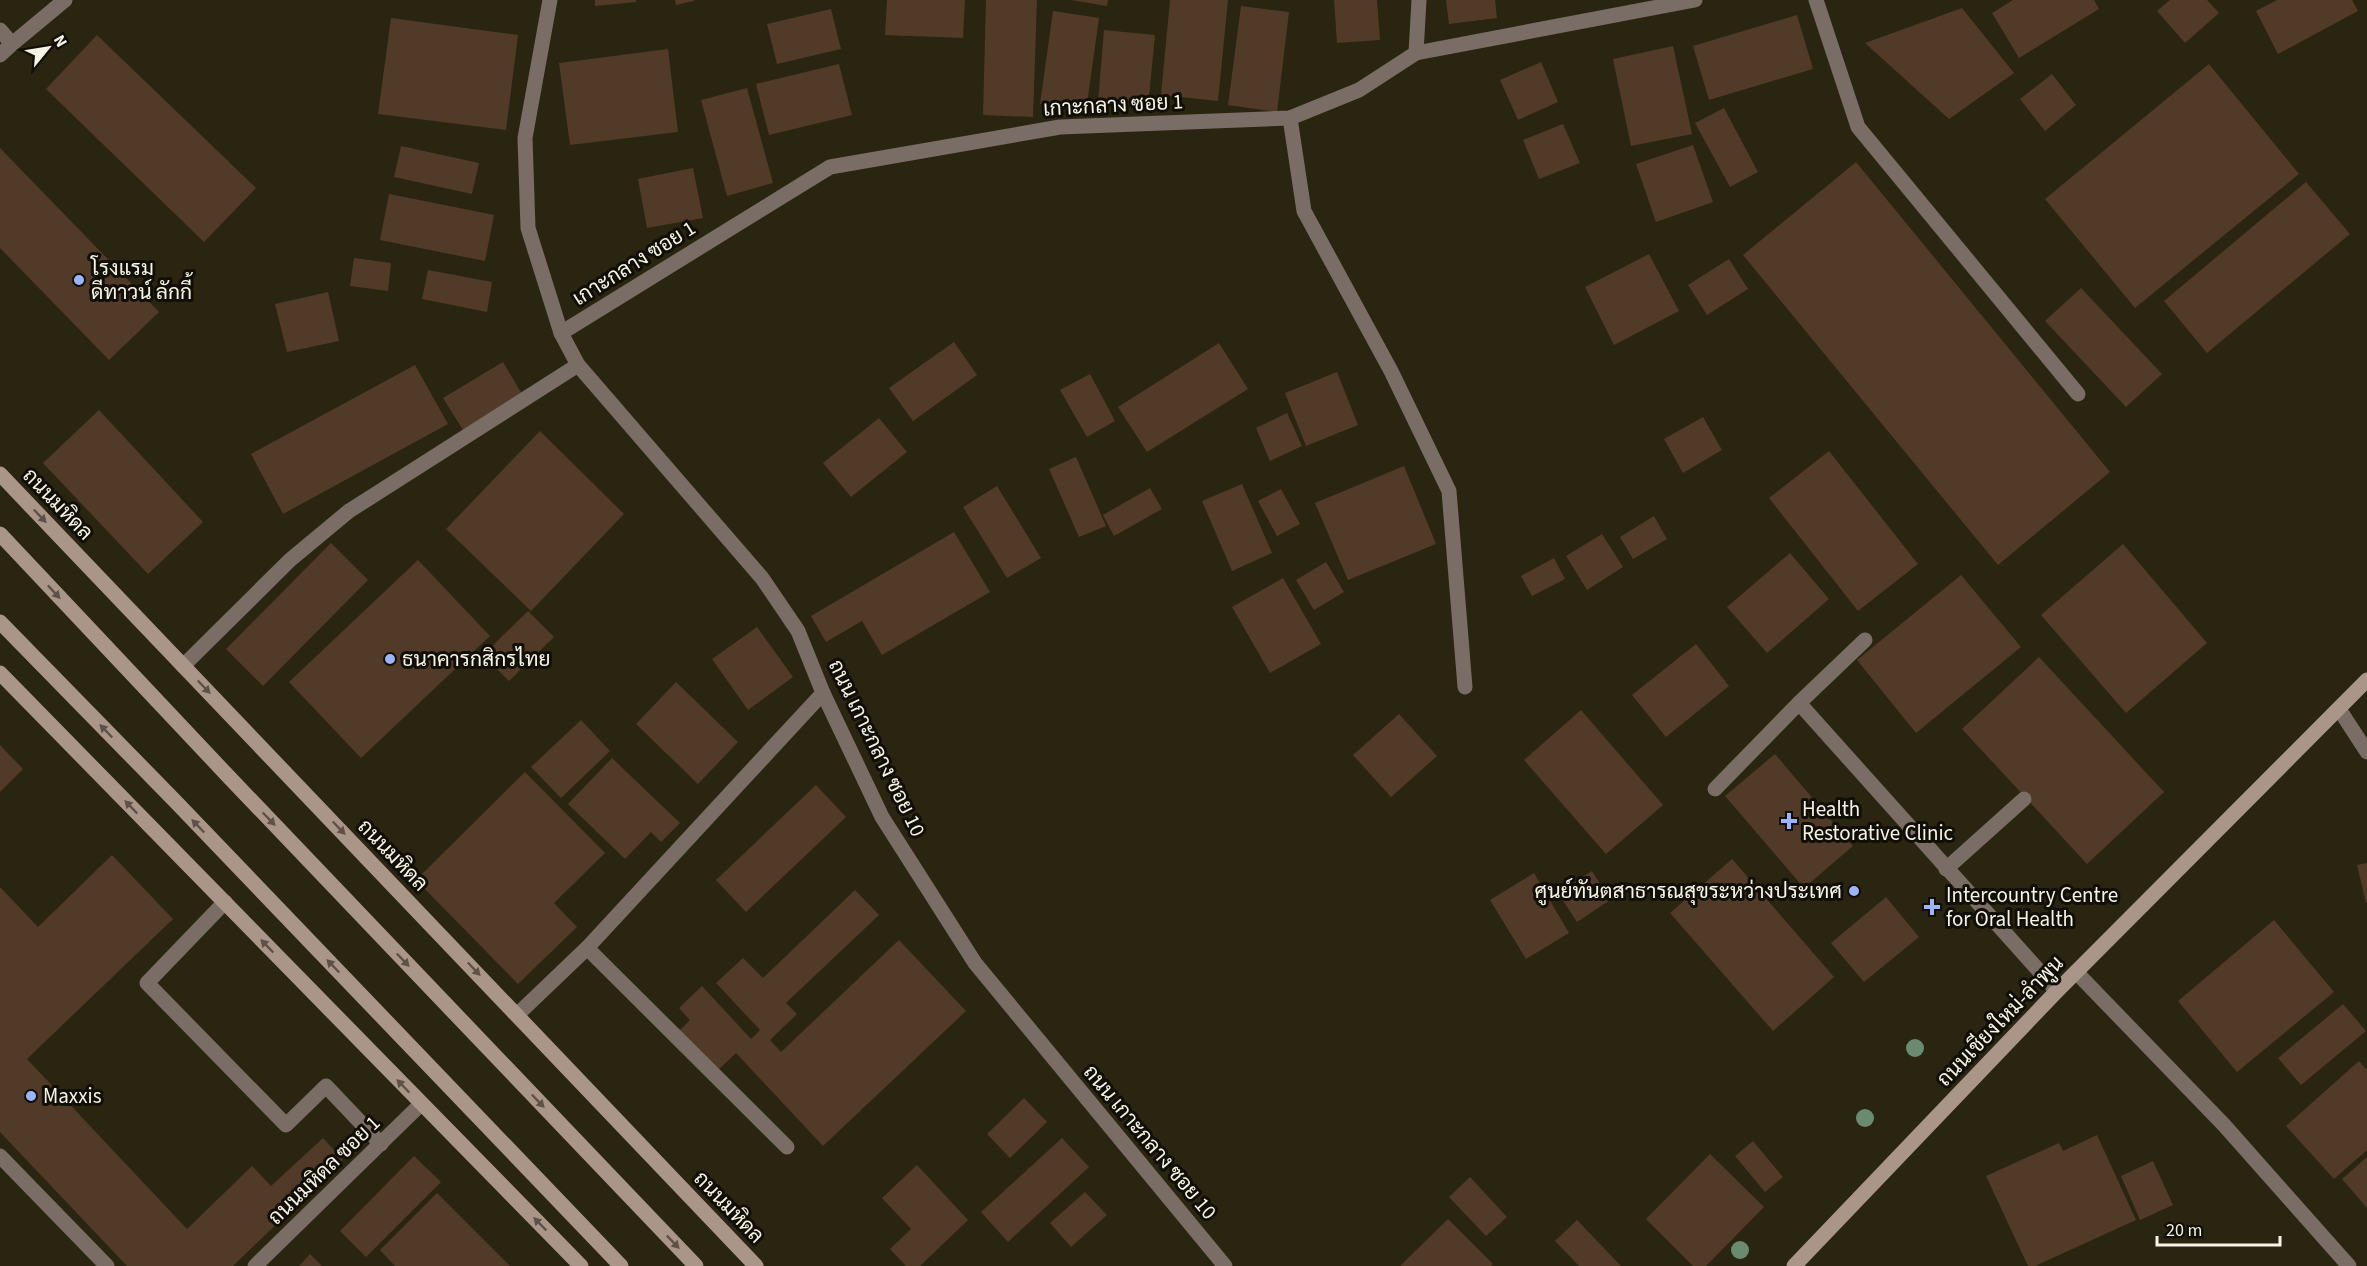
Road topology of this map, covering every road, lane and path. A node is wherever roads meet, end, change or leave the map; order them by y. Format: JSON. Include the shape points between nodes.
{"nodes":[{"id":1,"x":65,"y":0,"type":"edge"},
{"id":2,"x":550,"y":0,"type":"edge"},
{"id":3,"x":1419,"y":0,"type":"edge"},
{"id":4,"x":1695,"y":0,"type":"edge"},
{"id":5,"x":1816,"y":0,"type":"edge"},
{"id":6,"x":0,"y":30,"type":"edge"},
{"id":7,"x":12,"y":44,"type":"junction"},
{"id":8,"x":1416,"y":53,"type":"junction"},
{"id":9,"x":0,"y":55,"type":"edge"},
{"id":10,"x":1290,"y":118,"type":"junction"},
{"id":11,"x":561,"y":333,"type":"junction"},
{"id":12,"x":578,"y":365,"type":"junction"},
{"id":13,"x":2078,"y":394,"type":"dead end"},
{"id":14,"x":0,"y":474,"type":"edge"},
{"id":15,"x":0,"y":534,"type":"edge"},
{"id":16,"x":0,"y":622,"type":"edge"},
{"id":17,"x":1865,"y":640,"type":"dead end"},
{"id":18,"x":183,"y":666,"type":"junction"},
{"id":19,"x":0,"y":673,"type":"edge"},
{"id":20,"x":2367,"y":680,"type":"edge"},
{"id":21,"x":1466,"y":687,"type":"dead end"},
{"id":22,"x":823,"y":693,"type":"junction"},
{"id":23,"x":1799,"y":703,"type":"junction"},
{"id":24,"x":2339,"y":708,"type":"junction"},
{"id":25,"x":2367,"y":752,"type":"edge"},
{"id":26,"x":1715,"y":789,"type":"dead end"},
{"id":27,"x":2024,"y":799,"type":"dead end"},
{"id":28,"x":1946,"y":869,"type":"junction"},
{"id":29,"x":225,"y":902,"type":"junction"},
{"id":30,"x":586,"y":948,"type":"junction"},
{"id":31,"x":2076,"y":972,"type":"junction"},
{"id":32,"x":2057,"y":992,"type":"junction"},
{"id":33,"x":517,"y":1015,"type":"junction"},
{"id":34,"x":421,"y":1104,"type":"junction"},
{"id":35,"x":381,"y":1144,"type":"junction"},
{"id":36,"x":788,"y":1147,"type":"dead end"},
{"id":37,"x":0,"y":1156,"type":"edge"},
{"id":38,"x":107,"y":1266,"type":"edge"},
{"id":39,"x":255,"y":1266,"type":"edge"},
{"id":40,"x":581,"y":1266,"type":"edge"},
{"id":41,"x":621,"y":1266,"type":"edge"},
{"id":42,"x":696,"y":1266,"type":"edge"},
{"id":43,"x":756,"y":1266,"type":"edge"},
{"id":44,"x":1225,"y":1266,"type":"edge"},
{"id":45,"x":1794,"y":1266,"type":"edge"},
{"id":46,"x":2349,"y":1266,"type":"edge"}],
"edges":[{"from":1,"to":7,"type":"street"},
{"from":2,"to":11,"type":"street","name":"ถนน เกาะกลาง ซอย 10","via":[[525,138],[528,228]]},
{"from":3,"to":8,"type":"street"},
{"from":4,"to":8,"type":"street","name":"เกาะกลาง ซอย 1"},
{"from":5,"to":13,"type":"street","via":[[1858,127]]},
{"from":6,"to":7,"type":"street"},
{"from":7,"to":9,"type":"street"},
{"from":8,"to":10,"type":"street","name":"เกาะกลาง ซอย 1","via":[[1359,90]]},
{"from":10,"to":11,"type":"street","name":"เกาะกลาง ซอย 1","via":[[1060,127],[830,167]]},
{"from":10,"to":21,"type":"street","via":[[1304,210],[1391,371],[1449,491]]},
{"from":11,"to":12,"type":"street","name":"ถนน เกาะกลาง ซอย 10"},
{"from":12,"to":18,"type":"street","via":[[349,511],[290,560]]},
{"from":12,"to":22,"type":"street","name":"ถนน เกาะกลาง ซอย 10","via":[[762,578],[798,631]]},
{"from":14,"to":18,"type":"main road","name":"ถนนมหิดล","one_way":true},
{"from":15,"to":42,"type":"main road","one_way":true},
{"from":41,"to":16,"type":"main road","one_way":true},
{"from":17,"to":23,"type":"street"},
{"from":18,"to":33,"type":"main road","name":"ถนนมหิดล","one_way":true},
{"from":29,"to":19,"type":"main road","one_way":true},
{"from":20,"to":24,"type":"main road","name":"ถนนเชียงใหม่-ลำพูน"},
{"from":22,"to":30,"type":"street"},
{"from":22,"to":44,"type":"street","name":"ถนน เกาะกลาง ซอย 10","via":[[882,818],[975,963]]},
{"from":23,"to":26,"type":"street"},
{"from":23,"to":28,"type":"street"},
{"from":24,"to":25,"type":"street"},
{"from":24,"to":31,"type":"main road","name":"ถนนเชียงใหม่-ลำพูน"},
{"from":27,"to":28,"type":"street"},
{"from":28,"to":32,"type":"street"},
{"from":34,"to":29,"type":"main road","one_way":true},
{"from":29,"to":35,"type":"street","via":[[147,983],[286,1125],[326,1086]]},
{"from":30,"to":33,"type":"street"},
{"from":30,"to":36,"type":"street"},
{"from":31,"to":32,"type":"main road","name":"ถนนเชียงใหม่-ลำพูน"},
{"from":31,"to":46,"type":"street","via":[[2224,1125]]},
{"from":32,"to":45,"type":"main road","name":"ถนนเชียงใหม่-ลำพูน"},
{"from":33,"to":43,"type":"main road","name":"ถนนมหิดล"},
{"from":34,"to":35,"type":"street","name":"ถนนมหิดล ซอย 1"},
{"from":40,"to":34,"type":"main road","one_way":true},
{"from":35,"to":39,"type":"street","name":"ถนนมหิดล ซอย 1"},
{"from":37,"to":38,"type":"street"}]}
